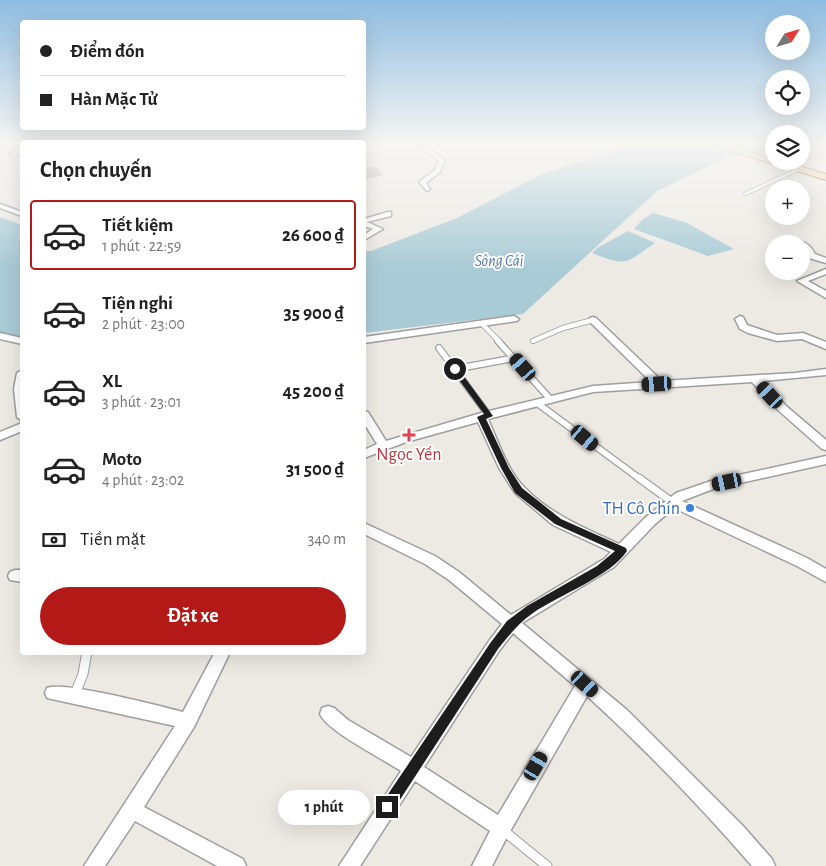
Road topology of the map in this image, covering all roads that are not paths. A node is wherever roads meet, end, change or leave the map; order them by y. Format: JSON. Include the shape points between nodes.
{"nodes":[{"id":1,"x":425,"y":186,"type":"edge"},
{"id":2,"x":761,"y":186,"type":"edge"},
{"id":3,"x":427,"y":189,"type":"dead end"},
{"id":4,"x":745,"y":194,"type":"dead end"},
{"id":5,"x":0,"y":206,"type":"edge"},
{"id":6,"x":20,"y":212,"type":"edge"},
{"id":7,"x":388,"y":214,"type":"dead end"},
{"id":8,"x":366,"y":222,"type":"edge"},
{"id":9,"x":366,"y":224,"type":"edge"},
{"id":10,"x":366,"y":237,"type":"edge"},
{"id":11,"x":810,"y":251,"type":"edge"},
{"id":12,"x":826,"y":261,"type":"edge"},
{"id":13,"x":826,"y":271,"type":"edge"},
{"id":14,"x":826,"y":295,"type":"edge"},
{"id":15,"x":514,"y":319,"type":"dead end"},
{"id":16,"x":740,"y":319,"type":"dead end"},
{"id":17,"x":593,"y":320,"type":"joint"},
{"id":18,"x":482,"y":324,"type":"junction"},
{"id":19,"x":0,"y":336,"type":"edge"},
{"id":20,"x":366,"y":340,"type":"edge"},
{"id":21,"x":20,"y":341,"type":"edge"},
{"id":22,"x":533,"y":341,"type":"dead end"},
{"id":23,"x":826,"y":346,"type":"edge"},
{"id":24,"x":439,"y":348,"type":"dead end"},
{"id":25,"x":516,"y":358,"type":"junction"},
{"id":26,"x":455,"y":369,"type":"junction"},
{"id":27,"x":826,"y":372,"type":"edge"},
{"id":28,"x":754,"y":378,"type":"junction"},
{"id":29,"x":20,"y":384,"type":"edge"},
{"id":30,"x":659,"y":384,"type":"junction"},
{"id":31,"x":20,"y":398,"type":"edge"},
{"id":32,"x":551,"y":400,"type":"junction"},
{"id":33,"x":537,"y":403,"type":"junction"},
{"id":34,"x":485,"y":416,"type":"junction"},
{"id":35,"x":366,"y":418,"type":"edge"},
{"id":36,"x":20,"y":428,"type":"edge"},
{"id":37,"x":0,"y":436,"type":"edge"},
{"id":38,"x":384,"y":446,"type":"junction"},
{"id":39,"x":826,"y":446,"type":"edge"},
{"id":40,"x":366,"y":453,"type":"edge"},
{"id":41,"x":826,"y":460,"type":"edge"},
{"id":42,"x":672,"y":502,"type":"junction"},
{"id":43,"x":366,"y":529,"type":"edge"},
{"id":44,"x":622,"y":551,"type":"junction"},
{"id":45,"x":826,"y":576,"type":"edge"},
{"id":46,"x":511,"y":624,"type":"junction"},
{"id":47,"x":86,"y":655,"type":"edge"},
{"id":48,"x":222,"y":655,"type":"edge"},
{"id":49,"x":585,"y":684,"type":"junction"},
{"id":50,"x":53,"y":693,"type":"dead end"},
{"id":51,"x":74,"y":696,"type":"junction"},
{"id":52,"x":328,"y":714,"type":"dead end"},
{"id":53,"x":188,"y":721,"type":"junction"},
{"id":54,"x":414,"y":769,"type":"junction"},
{"id":55,"x":132,"y":810,"type":"junction"},
{"id":56,"x":501,"y":828,"type":"junction"},
{"id":57,"x":94,"y":866,"type":"edge"},
{"id":58,"x":236,"y":866,"type":"edge"},
{"id":59,"x":348,"y":866,"type":"edge"},
{"id":60,"x":482,"y":866,"type":"edge"},
{"id":61,"x":547,"y":866,"type":"edge"},
{"id":62,"x":765,"y":866,"type":"edge"}],
"edges":[{"from":1,"to":3,"type":"street"},
{"from":2,"to":4,"type":"lane"},
{"from":5,"to":6,"type":"street"},
{"from":7,"to":8,"type":"street"},
{"from":9,"to":10,"type":"street","via":[[379,229]]},
{"from":11,"to":12,"type":"street","via":[[812,256]]},
{"from":13,"to":14,"type":"street","via":[[801,281]]},
{"from":15,"to":18,"type":"street"},
{"from":16,"to":23,"type":"street","via":[[743,326],[751,331],[782,338],[803,336]]},
{"from":17,"to":22,"type":"lane"},
{"from":17,"to":30,"type":"street"},
{"from":18,"to":20,"type":"street"},
{"from":18,"to":25,"type":"lane"},
{"from":19,"to":21,"type":"street"},
{"from":24,"to":26,"type":"lane"},
{"from":25,"to":26,"type":"lane"},
{"from":25,"to":32,"type":"lane"},
{"from":26,"to":34,"type":"lane"},
{"from":27,"to":28,"type":"street"},
{"from":28,"to":30,"type":"street"},
{"from":28,"to":39,"type":"street","via":[[782,408]]},
{"from":29,"to":31,"type":"street"},
{"from":30,"to":32,"type":"street","via":[[593,389]]},
{"from":32,"to":33,"type":"street"},
{"from":33,"to":34,"type":"street"},
{"from":33,"to":42,"type":"lane"},
{"from":34,"to":38,"type":"street"},
{"from":34,"to":44,"type":"street","via":[[505,468],[519,490],[558,522]]},
{"from":35,"to":38,"type":"street"},
{"from":36,"to":37,"type":"street"},
{"from":38,"to":40,"type":"street"},
{"from":41,"to":42,"type":"street","via":[[711,485]]},
{"from":42,"to":44,"type":"street"},
{"from":42,"to":45,"type":"street"},
{"from":43,"to":46,"type":"street","via":[[430,560]]},
{"from":44,"to":46,"type":"street","via":[[600,569]]},
{"from":46,"to":49,"type":"street"},
{"from":46,"to":54,"type":"street"},
{"from":47,"to":51,"type":"lane"},
{"from":48,"to":53,"type":"street"},
{"from":49,"to":56,"type":"street"},
{"from":49,"to":62,"type":"street","via":[[736,833]]},
{"from":50,"to":51,"type":"street"},
{"from":51,"to":53,"type":"street"},
{"from":52,"to":54,"type":"street","via":[[342,726]]},
{"from":53,"to":55,"type":"street"},
{"from":54,"to":56,"type":"street"},
{"from":54,"to":59,"type":"street"},
{"from":55,"to":57,"type":"street"},
{"from":55,"to":58,"type":"street"},
{"from":56,"to":60,"type":"street"},
{"from":56,"to":61,"type":"lane"}]}
